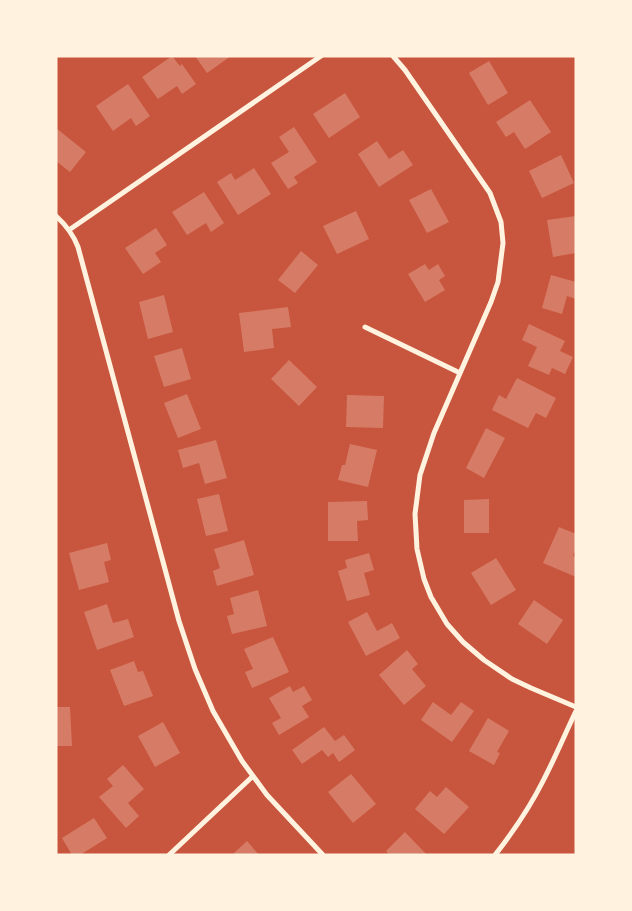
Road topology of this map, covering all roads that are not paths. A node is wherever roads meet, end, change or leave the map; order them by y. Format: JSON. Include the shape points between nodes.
{"nodes":[{"id":1,"x":321,"y":56,"type":"edge"},
{"id":2,"x":394,"y":56,"type":"edge"},
{"id":3,"x":56,"y":216,"type":"edge"},
{"id":4,"x":69,"y":230,"type":"junction"},
{"id":5,"x":364,"y":327,"type":"dead end"},
{"id":6,"x":460,"y":373,"type":"junction"},
{"id":7,"x":576,"y":709,"type":"edge"},
{"id":8,"x":253,"y":776,"type":"junction"},
{"id":9,"x":169,"y":855,"type":"edge"},
{"id":10,"x":323,"y":855,"type":"edge"},
{"id":11,"x":495,"y":855,"type":"edge"}],
"edges":[{"from":1,"to":4,"type":"street"},
{"from":2,"to":6,"type":"street","via":[[490,193],[501,222],[503,244],[498,282]]},
{"from":3,"to":4,"type":"street"},
{"from":4,"to":8,"type":"street","via":[[78,247],[192,661],[213,711]]},
{"from":5,"to":6,"type":"street"},
{"from":6,"to":7,"type":"street","via":[[420,475],[415,525],[424,579],[447,624],[484,660],[512,679]]},
{"from":7,"to":11,"type":"street","via":[[543,782]]},
{"from":8,"to":9,"type":"street"},
{"from":8,"to":10,"type":"street"}]}
